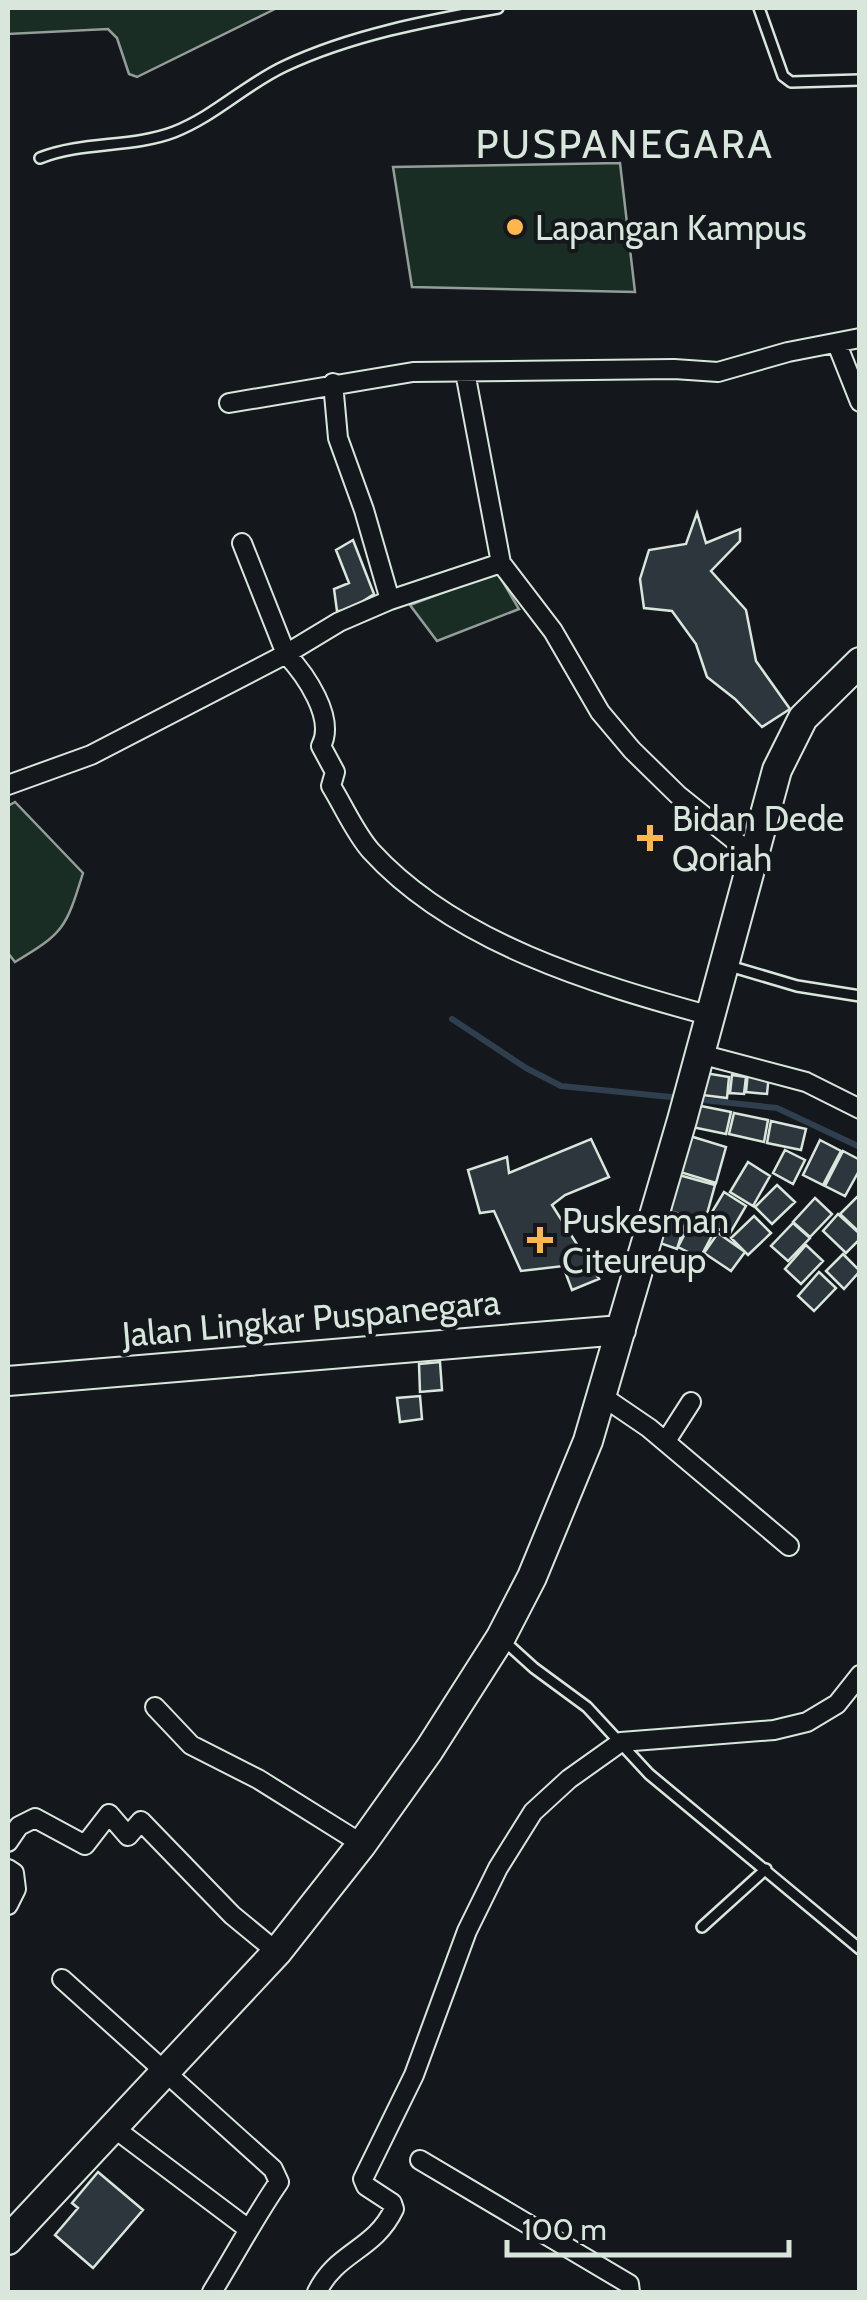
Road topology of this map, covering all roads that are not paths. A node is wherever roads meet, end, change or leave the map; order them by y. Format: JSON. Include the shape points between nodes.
{"nodes":[{"id":1,"x":498,"y":8,"type":"edge"},
{"id":2,"x":759,"y":8,"type":"edge"},
{"id":3,"x":860,"y":80,"type":"edge"},
{"id":4,"x":40,"y":158,"type":"dead end"},
{"id":5,"x":860,"y":338,"type":"edge"},
{"id":6,"x":837,"y":344,"type":"junction"},
{"id":7,"x":465,"y":372,"type":"junction"},
{"id":8,"x":333,"y":384,"type":"junction"},
{"id":9,"x":860,"y":402,"type":"edge"},
{"id":10,"x":228,"y":404,"type":"dead end"},
{"id":11,"x":242,"y":543,"type":"dead end"},
{"id":12,"x":502,"y":563,"type":"junction"},
{"id":13,"x":390,"y":600,"type":"junction"},
{"id":14,"x":286,"y":654,"type":"junction"},
{"id":15,"x":860,"y":662,"type":"edge"},
{"id":16,"x":8,"y":785,"type":"edge"},
{"id":17,"x":754,"y":856,"type":"junction"},
{"id":18,"x":723,"y":964,"type":"junction"},
{"id":19,"x":860,"y":996,"type":"edge"},
{"id":20,"x":711,"y":1016,"type":"junction"},
{"id":21,"x":698,"y":1060,"type":"junction"},
{"id":22,"x":860,"y":1108,"type":"edge"},
{"id":23,"x":620,"y":1330,"type":"junction"},
{"id":24,"x":8,"y":1380,"type":"edge"},
{"id":25,"x":602,"y":1396,"type":"junction"},
{"id":26,"x":691,"y":1402,"type":"dead end"},
{"id":27,"x":666,"y":1441,"type":"junction"},
{"id":28,"x":789,"y":1546,"type":"dead end"},
{"id":29,"x":501,"y":1637,"type":"junction"},
{"id":30,"x":860,"y":1676,"type":"edge"},
{"id":31,"x":155,"y":1707,"type":"dead end"},
{"id":32,"x":621,"y":1742,"type":"junction"},
{"id":33,"x":8,"y":1842,"type":"edge"},
{"id":34,"x":362,"y":1844,"type":"junction"},
{"id":35,"x":8,"y":1869,"type":"edge"},
{"id":36,"x":766,"y":1869,"type":"junction"},
{"id":37,"x":8,"y":1904,"type":"edge"},
{"id":38,"x":702,"y":1927,"type":"dead end"},
{"id":39,"x":860,"y":1948,"type":"edge"},
{"id":40,"x":277,"y":1952,"type":"junction"},
{"id":41,"x":62,"y":1980,"type":"dead end"},
{"id":42,"x":168,"y":2072,"type":"junction"},
{"id":43,"x":114,"y":2128,"type":"junction"},
{"id":44,"x":420,"y":2160,"type":"dead end"},
{"id":45,"x":247,"y":2228,"type":"junction"},
{"id":46,"x":8,"y":2240,"type":"edge"},
{"id":47,"x":212,"y":2292,"type":"edge"},
{"id":48,"x":317,"y":2292,"type":"edge"},
{"id":49,"x":630,"y":2292,"type":"edge"}],
"edges":[{"from":1,"to":4,"type":"lane","via":[[337,45],[249,84],[208,116],[167,134]]},
{"from":2,"to":3,"type":"lane","via":[[791,82]]},
{"from":5,"to":6,"type":"street"},
{"from":6,"to":7,"type":"street","via":[[718,372]]},
{"from":6,"to":9,"type":"street"},
{"from":7,"to":8,"type":"street"},
{"from":7,"to":12,"type":"street"},
{"from":8,"to":10,"type":"street"},
{"from":8,"to":13,"type":"street","via":[[338,438]]},
{"from":11,"to":14,"type":"street"},
{"from":12,"to":13,"type":"street"},
{"from":12,"to":17,"type":"street","via":[[632,750]]},
{"from":13,"to":14,"type":"street"},
{"from":14,"to":16,"type":"street","via":[[91,754]]},
{"from":14,"to":20,"type":"street","via":[[323,716],[321,746],[335,772],[331,786],[370,850],[430,904],[607,988]]},
{"from":15,"to":17,"type":"main road","via":[[794,733]]},
{"from":17,"to":18,"type":"main road"},
{"from":18,"to":19,"type":"lane"},
{"from":18,"to":20,"type":"main road"},
{"from":20,"to":21,"type":"main road"},
{"from":21,"to":22,"type":"street","via":[[806,1082]]},
{"from":21,"to":23,"type":"main road"},
{"from":23,"to":24,"type":"main road","name":"Jalan Lingkar Puspanegara"},
{"from":23,"to":25,"type":"main road"},
{"from":25,"to":27,"type":"street"},
{"from":25,"to":29,"type":"main road","via":[[569,1493]]},
{"from":26,"to":27,"type":"street"},
{"from":27,"to":28,"type":"street"},
{"from":29,"to":32,"type":"lane"},
{"from":29,"to":34,"type":"main road"},
{"from":30,"to":32,"type":"street","via":[[837,1704],[806,1722]]},
{"from":31,"to":34,"type":"street","via":[[191,1745],[258,1778]]},
{"from":32,"to":36,"type":"lane","via":[[649,1774]]},
{"from":32,"to":48,"type":"street","via":[[533,1812],[498,1868],[414,2075],[363,2179],[394,2210],[380,2231],[326,2274]]},
{"from":33,"to":40,"type":"street","via":[[35,1818],[84,1845],[110,1814],[128,1836],[140,1821]]},
{"from":34,"to":40,"type":"main road"},
{"from":35,"to":37,"type":"street","via":[[16,1889]]},
{"from":36,"to":38,"type":"lane"},
{"from":36,"to":39,"type":"lane"},
{"from":40,"to":42,"type":"main road"},
{"from":41,"to":42,"type":"street"},
{"from":42,"to":43,"type":"main road"},
{"from":42,"to":45,"type":"street","via":[[273,2169],[278,2182]]},
{"from":43,"to":45,"type":"street"},
{"from":43,"to":46,"type":"main road"},
{"from":44,"to":49,"type":"street","via":[[629,2284]]},
{"from":45,"to":47,"type":"street"}]}
